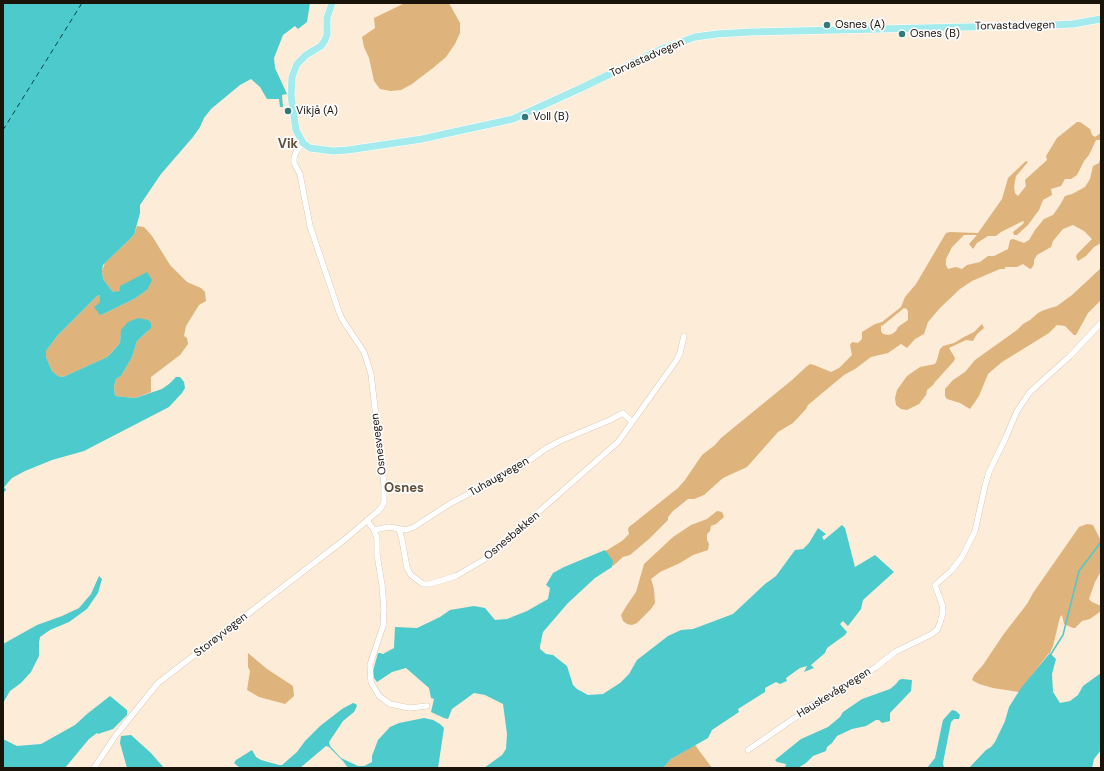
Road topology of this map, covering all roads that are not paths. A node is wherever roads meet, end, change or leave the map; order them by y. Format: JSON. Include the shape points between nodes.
{"nodes":[{"id":1,"x":332,"y":3,"type":"edge"},
{"id":2,"x":1101,"y":19,"type":"edge"},
{"id":3,"x":303,"y":143,"type":"junction"},
{"id":4,"x":1101,"y":323,"type":"edge"},
{"id":5,"x":684,"y":336,"type":"dead end"},
{"id":6,"x":632,"y":422,"type":"junction"},
{"id":7,"x":367,"y":520,"type":"junction"},
{"id":8,"x":398,"y":529,"type":"junction"},
{"id":9,"x":374,"y":530,"type":"junction"},
{"id":10,"x":427,"y":706,"type":"dead end"},
{"id":11,"x":748,"y":750,"type":"dead end"},
{"id":12,"x":94,"y":768,"type":"edge"}],
"edges":[{"from":1,"to":3,"type":"main road","via":[[327,18],[325,40],[321,46],[299,61],[292,77],[294,117]]},
{"from":2,"to":3,"type":"main road","name":"Torvastadvegen","via":[[1052,26],[751,32],[705,36],[668,46],[506,122],[422,139],[348,150],[318,150]]},
{"from":3,"to":7,"type":"street","name":"Osnesvegen","via":[[296,152],[294,163],[300,174],[310,226],[339,312],[364,352],[371,374],[385,498],[381,508]]},
{"from":4,"to":11,"type":"street","name":"Hauskevågvegen","via":[[1070,356],[1030,392],[1016,411],[989,472],[975,531],[962,557],[935,585],[943,612],[937,630],[894,652],[838,693],[809,706]]},
{"from":5,"to":6,"type":"street","name":"Osnesbakken","via":[[676,361]]},
{"from":6,"to":8,"type":"street","name":"Tuhaugvegen","via":[[623,413],[550,446],[519,468],[451,503],[414,527]]},
{"from":6,"to":8,"type":"street","name":"Osnesbakken","via":[[618,442],[545,508],[486,559],[456,576],[430,584],[416,580],[407,568]]},
{"from":7,"to":9,"type":"street"},
{"from":7,"to":12,"type":"street","name":"Storøyvegen","via":[[158,683],[116,735]]},
{"from":8,"to":9,"type":"street","name":"Tuhaugvegen","via":[[389,527]]},
{"from":9,"to":10,"type":"street","via":[[384,610],[370,666],[371,682],[379,696],[390,704],[410,708]]}]}
